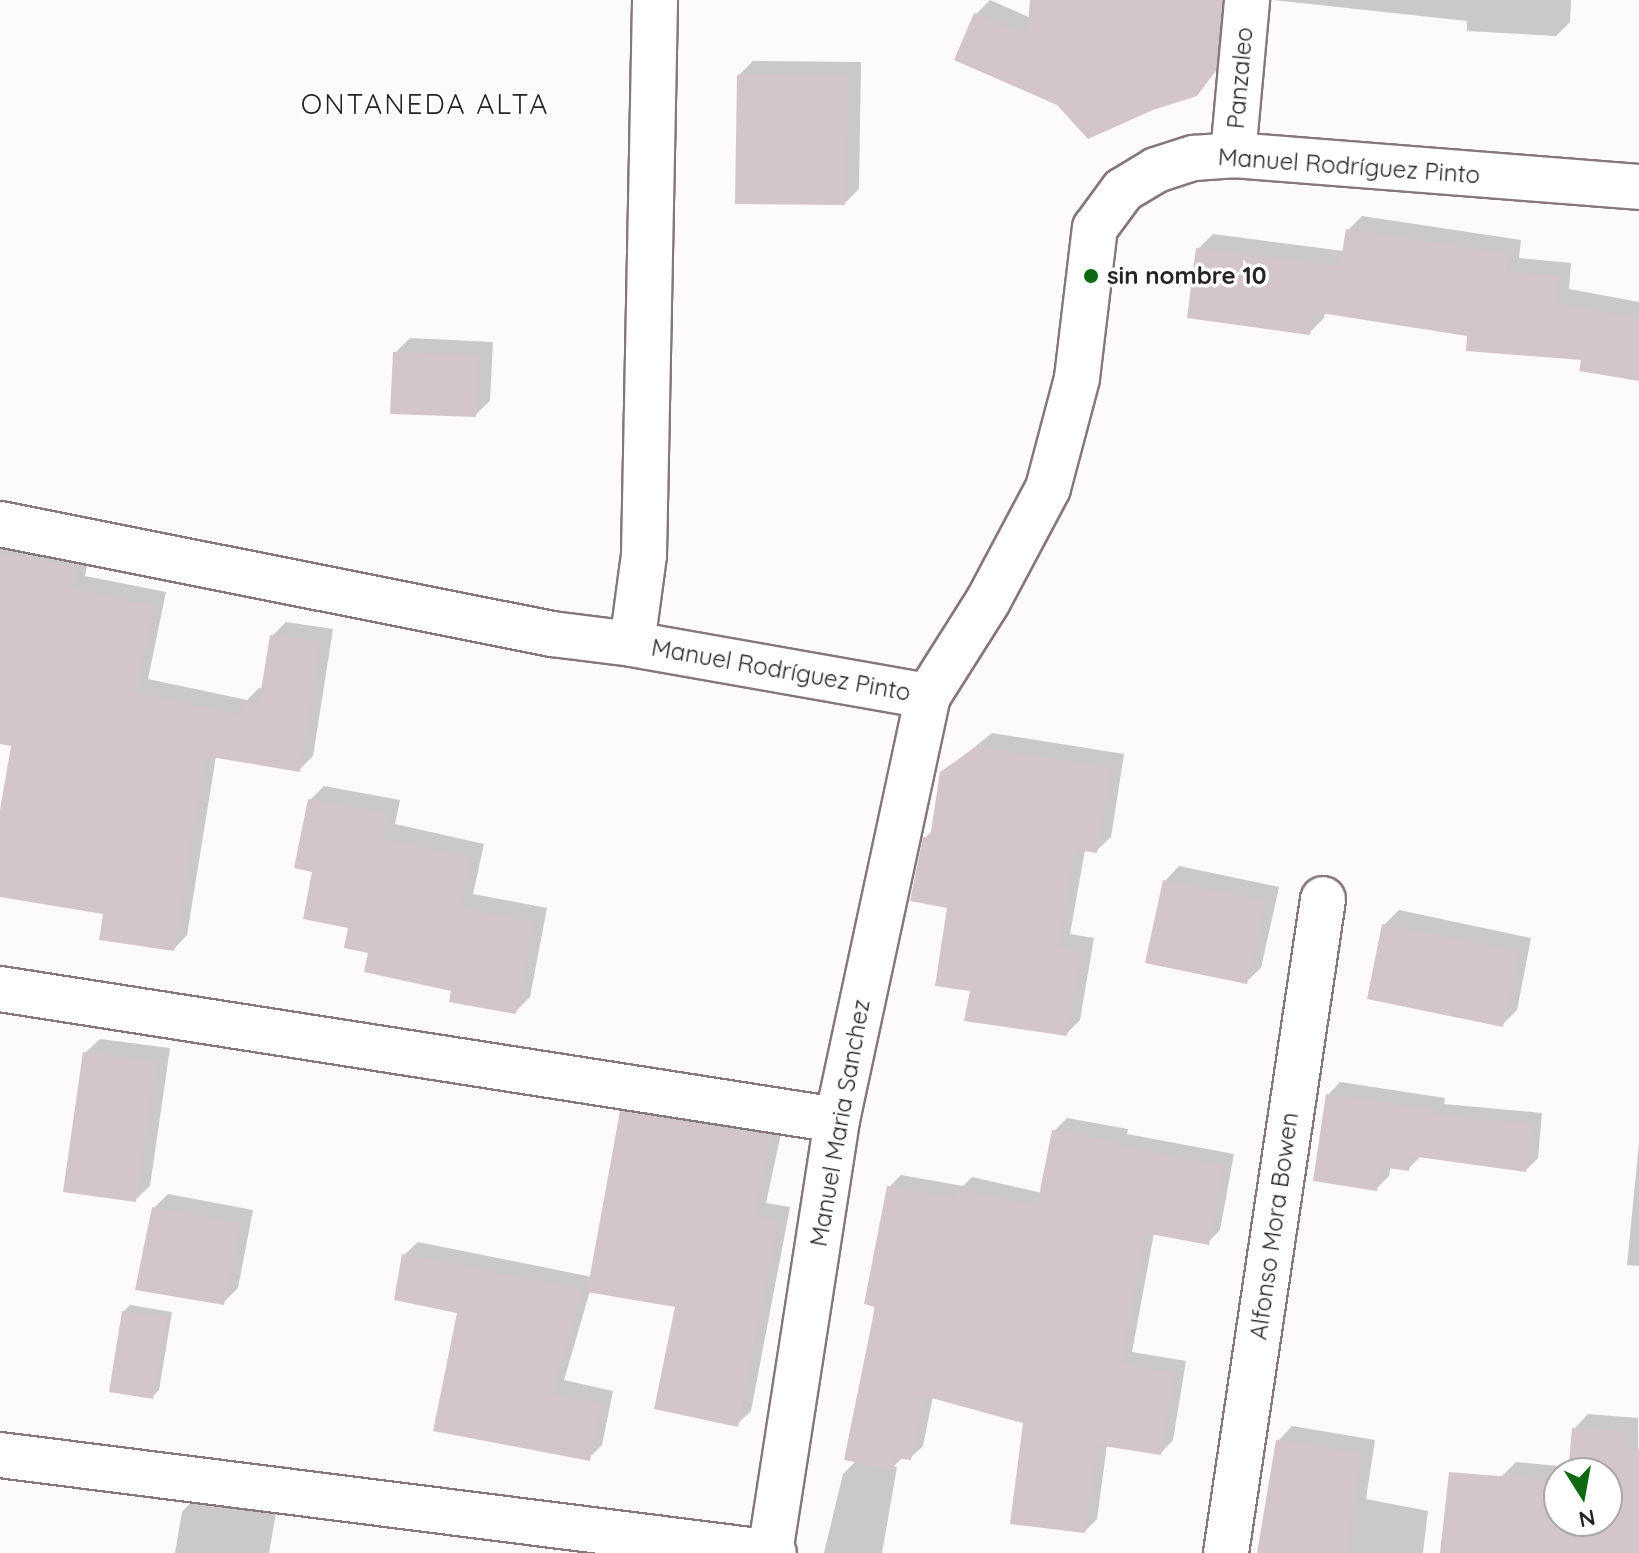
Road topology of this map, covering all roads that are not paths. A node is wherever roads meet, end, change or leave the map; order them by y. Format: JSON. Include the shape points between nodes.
{"nodes":[{"id":1,"x":655,"y":0,"type":"edge"},
{"id":2,"x":1247,"y":0,"type":"edge"},
{"id":3,"x":1233,"y":155,"type":"junction"},
{"id":4,"x":1639,"y":187,"type":"edge"},
{"id":5,"x":0,"y":524,"type":"edge"},
{"id":6,"x":632,"y":644,"type":"junction"},
{"id":7,"x":928,"y":696,"type":"junction"},
{"id":8,"x":1323,"y":899,"type":"dead end"},
{"id":9,"x":0,"y":989,"type":"edge"},
{"id":10,"x":837,"y":1120,"type":"junction"},
{"id":11,"x":0,"y":1455,"type":"edge"},
{"id":12,"x":772,"y":1553,"type":"edge"},
{"id":13,"x":1226,"y":1553,"type":"edge"}],
"edges":[{"from":1,"to":6,"type":"street","via":[[644,555]]},
{"from":2,"to":3,"type":"street","name":"Panzaleo"},
{"from":3,"to":4,"type":"street","name":"Manuel Rodríguez Pinto"},
{"from":3,"to":7,"type":"street","name":"Manuel Rodríguez Pinto","via":[[1194,158],[1156,170],[1123,190],[1095,228],[1077,378],[1048,488],[988,601]]},
{"from":5,"to":6,"type":"street","name":"Manuel Rodríguez Pinto","via":[[552,634]]},
{"from":6,"to":7,"type":"street","name":"Manuel Rodríguez Pinto"},
{"from":7,"to":10,"type":"street","name":"Manuel Maria Sanchez"},
{"from":8,"to":13,"type":"street","name":"Alfonso Mora Bowen"},
{"from":9,"to":10,"type":"street"},
{"from":10,"to":12,"type":"street","name":"Manuel Maria Sanchez"},
{"from":11,"to":12,"type":"street"}]}
